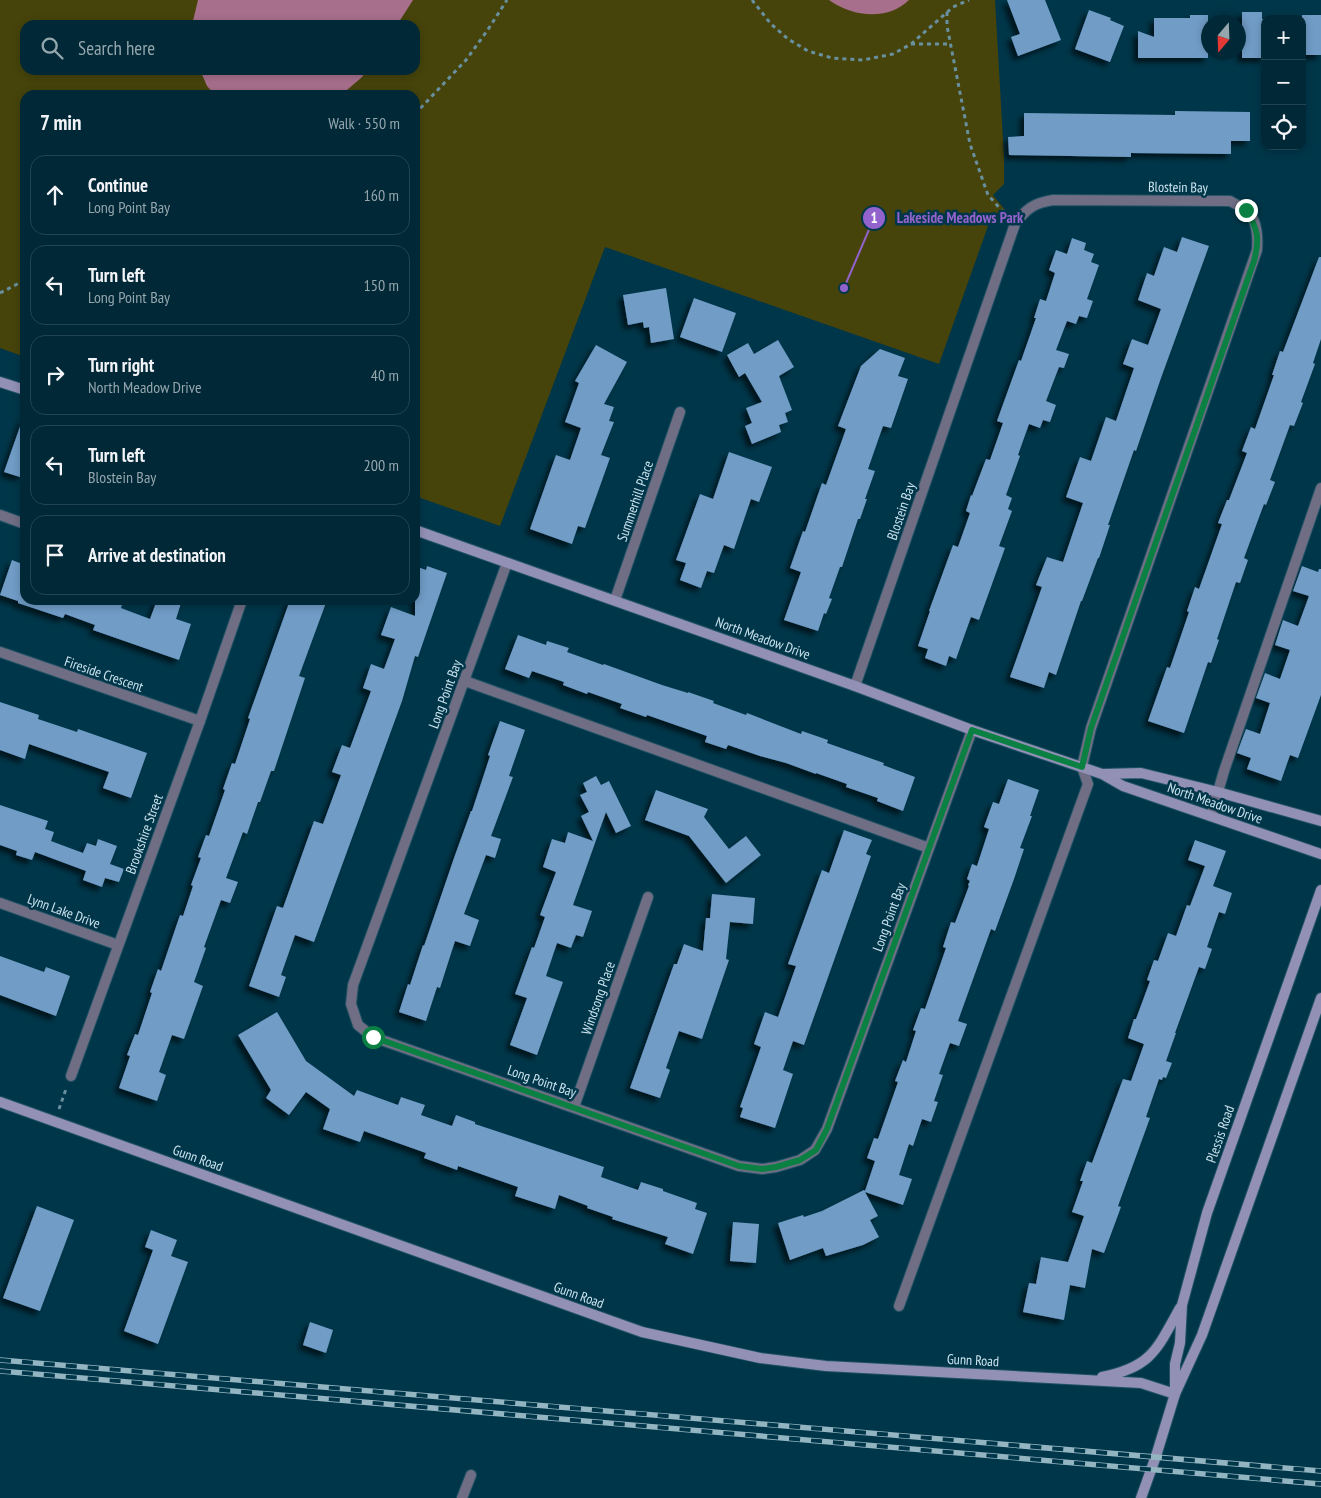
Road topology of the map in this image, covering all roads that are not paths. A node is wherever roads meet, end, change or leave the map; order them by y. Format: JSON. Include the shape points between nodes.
{"nodes":[{"id":1,"x":0,"y":382,"type":"edge"},
{"id":2,"x":20,"y":388,"type":"edge"},
{"id":3,"x":680,"y":412,"type":"dead end"},
{"id":4,"x":1321,"y":488,"type":"edge"},
{"id":5,"x":0,"y":515,"type":"edge"},
{"id":6,"x":20,"y":522,"type":"edge"},
{"id":7,"x":420,"y":532,"type":"edge"},
{"id":8,"x":507,"y":563,"type":"junction"},
{"id":9,"x":615,"y":600,"type":"junction"},
{"id":10,"x":240,"y":605,"type":"edge"},
{"id":11,"x":0,"y":652,"type":"edge"},
{"id":12,"x":465,"y":681,"type":"junction"},
{"id":13,"x":854,"y":686,"type":"junction"},
{"id":14,"x":200,"y":721,"type":"junction"},
{"id":15,"x":972,"y":730,"type":"junction"},
{"id":16,"x":1082,"y":767,"type":"junction"},
{"id":17,"x":1102,"y":774,"type":"junction"},
{"id":18,"x":1218,"y":792,"type":"junction"},
{"id":19,"x":1211,"y":816,"type":"junction"},
{"id":20,"x":1321,"y":821,"type":"edge"},
{"id":21,"x":928,"y":848,"type":"junction"},
{"id":22,"x":1321,"y":854,"type":"edge"},
{"id":23,"x":1321,"y":890,"type":"edge"},
{"id":24,"x":648,"y":897,"type":"dead end"},
{"id":25,"x":0,"y":903,"type":"edge"},
{"id":26,"x":118,"y":945,"type":"junction"},
{"id":27,"x":1321,"y":998,"type":"edge"},
{"id":28,"x":71,"y":1076,"type":"road end"},
{"id":29,"x":0,"y":1102,"type":"edge"},
{"id":30,"x":574,"y":1107,"type":"junction"},
{"id":31,"x":1182,"y":1305,"type":"junction"},
{"id":32,"x":899,"y":1306,"type":"dead end"},
{"id":33,"x":1090,"y":1380,"type":"junction"},
{"id":34,"x":1175,"y":1394,"type":"junction"},
{"id":35,"x":471,"y":1475,"type":"dead end"},
{"id":36,"x":462,"y":1498,"type":"edge"},
{"id":37,"x":1141,"y":1498,"type":"edge"}],
"edges":[{"from":1,"to":2,"type":"street"},
{"from":3,"to":9,"type":"street","name":"Summerhill Place"},
{"from":4,"to":18,"type":"street"},
{"from":5,"to":6,"type":"street"},
{"from":7,"to":8,"type":"street","name":"North Meadow Drive"},
{"from":8,"to":9,"type":"street","name":"North Meadow Drive"},
{"from":8,"to":12,"type":"street","name":"Long Point Bay"},
{"from":9,"to":13,"type":"street","name":"North Meadow Drive"},
{"from":10,"to":14,"type":"street","name":"Brookshire Street"},
{"from":11,"to":14,"type":"street","name":"Fireside Crescent"},
{"from":12,"to":21,"type":"street"},
{"from":12,"to":30,"type":"street","name":"Long Point Bay","via":[[353,985],[351,1004],[358,1025],[373,1037]]},
{"from":13,"to":15,"type":"street","name":"North Meadow Drive"},
{"from":13,"to":16,"type":"street","name":"Blostein Bay","via":[[1015,224],[1038,202],[1053,200],[1230,201],[1246,210],[1256,226],[1258,238],[1254,261],[1091,728]]},
{"from":14,"to":26,"type":"street","name":"Brookshire Street"},
{"from":15,"to":16,"type":"street","name":"North Meadow Drive"},
{"from":15,"to":21,"type":"street","name":"Long Point Bay"},
{"from":16,"to":17,"type":"street","name":"North Meadow Drive"},
{"from":16,"to":32,"type":"street","via":[[1088,784]]},
{"from":17,"to":18,"type":"street","name":"North Meadow Drive","via":[[1141,773]]},
{"from":17,"to":19,"type":"street","name":"North Meadow Drive","via":[[1123,786]]},
{"from":18,"to":19,"type":"street"},
{"from":18,"to":20,"type":"street","name":"North Meadow Drive"},
{"from":19,"to":22,"type":"street","name":"North Meadow Drive"},
{"from":21,"to":30,"type":"street","name":"Long Point Bay","via":[[827,1129],[816,1150],[800,1160],[776,1167],[739,1166]]},
{"from":23,"to":31,"type":"street","name":"Plessis Road","via":[[1207,1213]]},
{"from":24,"to":30,"type":"street","name":"Windsong Place"},
{"from":25,"to":26,"type":"street","name":"Lynn Lake Drive"},
{"from":26,"to":28,"type":"street","name":"Brookshire Street"},
{"from":27,"to":34,"type":"street","name":"Plessis Road","via":[[1202,1335]]},
{"from":29,"to":33,"type":"street","name":"Gunn Road","via":[[642,1332],[760,1358],[826,1366]]},
{"from":31,"to":33,"type":"street","via":[[1155,1352],[1144,1361],[1117,1374]]},
{"from":31,"to":34,"type":"street","name":"Plessis Road"},
{"from":33,"to":34,"type":"street","name":"Gunn Road","via":[[1141,1383]]},
{"from":34,"to":37,"type":"street","name":"Plessis Road"},
{"from":35,"to":36,"type":"street"}]}
